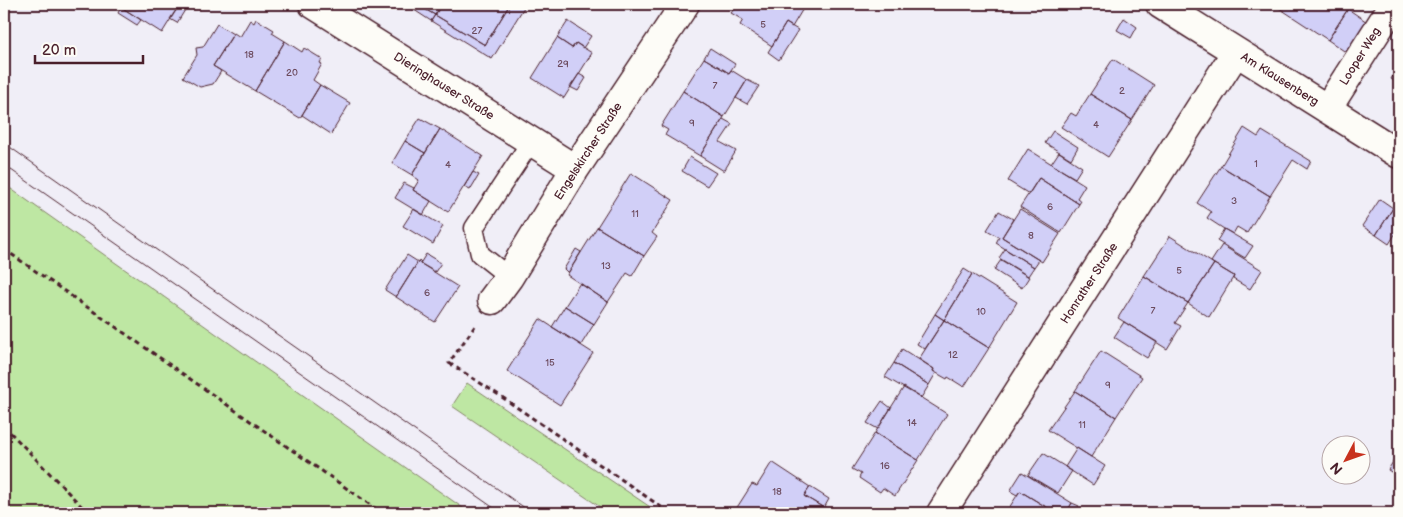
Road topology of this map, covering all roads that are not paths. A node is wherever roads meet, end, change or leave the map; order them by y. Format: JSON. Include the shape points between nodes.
{"nodes":[{"id":1,"x":313,"y":4,"type":"edge"},
{"id":2,"x":685,"y":4,"type":"edge"},
{"id":3,"x":1160,"y":4,"type":"edge"},
{"id":4,"x":1394,"y":4,"type":"edge"},
{"id":5,"x":1236,"y":52,"type":"junction"},
{"id":6,"x":1327,"y":109,"type":"junction"},
{"id":7,"x":532,"y":140,"type":"junction"},
{"id":8,"x":1399,"y":154,"type":"edge"},
{"id":9,"x":575,"y":169,"type":"junction"},
{"id":10,"x":509,"y":277,"type":"junction"},
{"id":11,"x":492,"y":300,"type":"road end"},
{"id":12,"x":941,"y":513,"type":"edge"}],
"edges":[{"from":1,"to":7,"type":"street","name":"Dieringhauser Straße"},
{"from":2,"to":9,"type":"street","name":"Engelskircher Straße"},
{"from":3,"to":5,"type":"street","name":"Am Klausenberg"},
{"from":4,"to":6,"type":"street","name":"Looper Weg"},
{"from":5,"to":6,"type":"street","name":"Am Klausenberg"},
{"from":5,"to":12,"type":"street","name":"Honrather Straße"},
{"from":6,"to":8,"type":"street","name":"Am Klausenberg"},
{"from":7,"to":9,"type":"street","name":"Dieringhauser Straße"},
{"from":7,"to":10,"type":"lane","via":[[474,228],[480,254]]},
{"from":9,"to":10,"type":"street","name":"Engelskircher Straße"},
{"from":10,"to":11,"type":"street","name":"Engelskircher Straße"}]}
